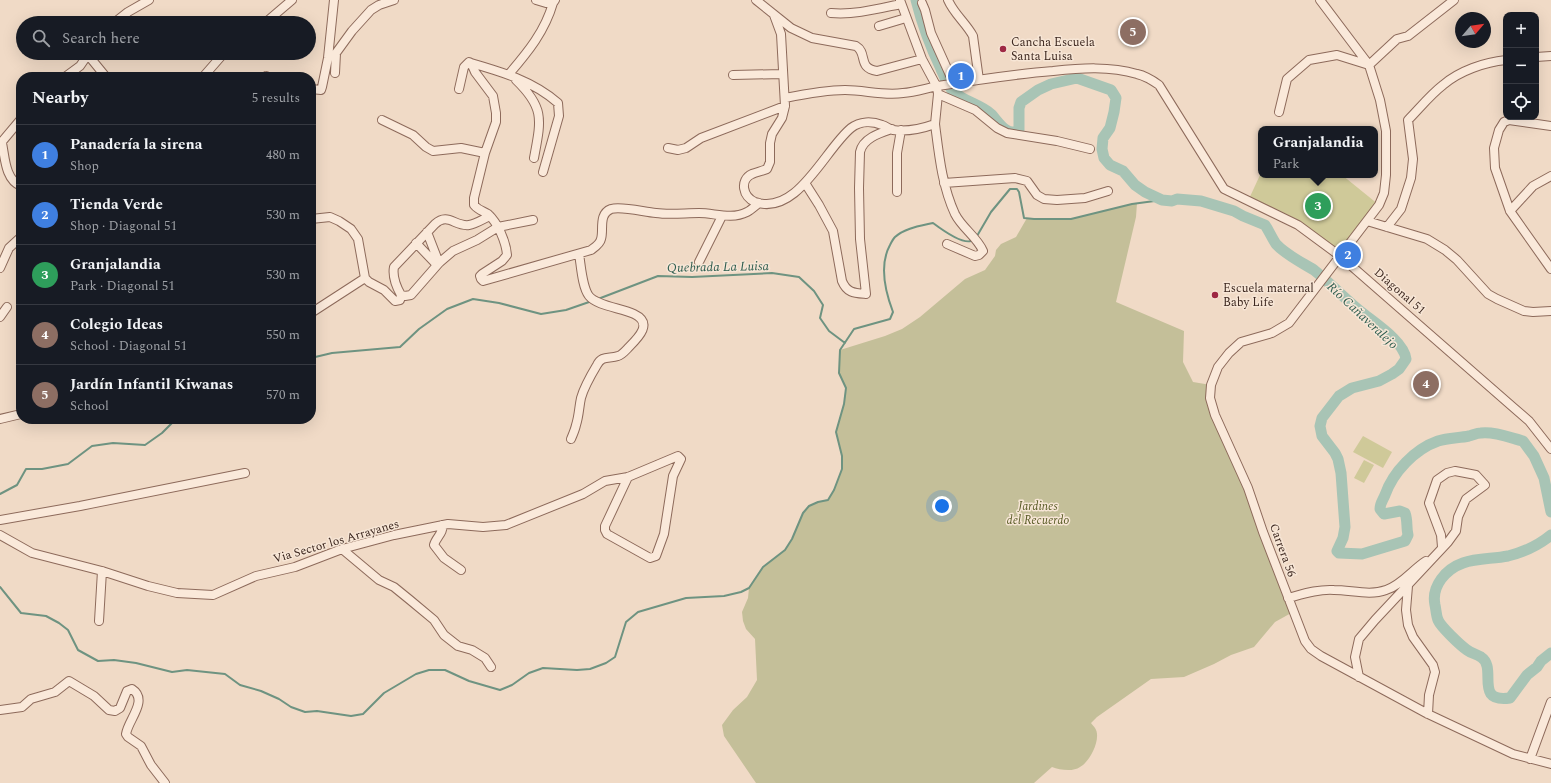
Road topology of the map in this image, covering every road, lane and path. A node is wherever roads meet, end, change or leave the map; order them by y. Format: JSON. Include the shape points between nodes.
{"nodes":[{"id":1,"x":149,"y":0,"type":"edge"},
{"id":2,"x":292,"y":0,"type":"edge"},
{"id":3,"x":334,"y":0,"type":"edge"},
{"id":4,"x":394,"y":0,"type":"edge"},
{"id":5,"x":536,"y":0,"type":"edge"},
{"id":6,"x":756,"y":0,"type":"edge"},
{"id":7,"x":948,"y":0,"type":"edge"},
{"id":8,"x":1320,"y":0,"type":"edge"},
{"id":9,"x":1454,"y":0,"type":"edge"},
{"id":10,"x":554,"y":1,"type":"edge"},
{"id":11,"x":900,"y":2,"type":"edge"},
{"id":12,"x":922,"y":3,"type":"dead end"},
{"id":13,"x":831,"y":13,"type":"dead end"},
{"id":14,"x":774,"y":14,"type":"junction"},
{"id":15,"x":123,"y":16,"type":"edge"},
{"id":16,"x":273,"y":16,"type":"edge"},
{"id":17,"x":906,"y":18,"type":"junction"},
{"id":18,"x":879,"y":26,"type":"dead end"},
{"id":19,"x":1551,"y":56,"type":"edge"},
{"id":20,"x":1539,"y":57,"type":"edge"},
{"id":21,"x":922,"y":59,"type":"junction"},
{"id":22,"x":84,"y":60,"type":"edge"},
{"id":23,"x":93,"y":60,"type":"edge"},
{"id":24,"x":218,"y":60,"type":"edge"},
{"id":25,"x":1503,"y":60,"type":"edge"},
{"id":26,"x":471,"y":63,"type":"junction"},
{"id":27,"x":1369,"y":65,"type":"junction"},
{"id":28,"x":72,"y":72,"type":"edge"},
{"id":29,"x":102,"y":72,"type":"edge"},
{"id":30,"x":207,"y":72,"type":"edge"},
{"id":31,"x":335,"y":73,"type":"dead end"},
{"id":32,"x":509,"y":74,"type":"junction"},
{"id":33,"x":782,"y":74,"type":"junction"},
{"id":34,"x":734,"y":75,"type":"dead end"},
{"id":35,"x":979,"y":80,"type":"junction"},
{"id":36,"x":955,"y":84,"type":"junction"},
{"id":37,"x":459,"y":89,"type":"dead end"},
{"id":38,"x":939,"y":89,"type":"junction"},
{"id":39,"x":316,"y":90,"type":"edge"},
{"id":40,"x":785,"y":102,"type":"junction"},
{"id":41,"x":1279,"y":112,"type":"dead end"},
{"id":42,"x":382,"y":120,"type":"dead end"},
{"id":43,"x":935,"y":124,"type":"junction"},
{"id":44,"x":16,"y":125,"type":"edge"},
{"id":45,"x":1551,"y":126,"type":"edge"},
{"id":46,"x":892,"y":129,"type":"junction"},
{"id":47,"x":901,"y":130,"type":"junction"},
{"id":48,"x":1,"y":144,"type":"edge"},
{"id":49,"x":668,"y":148,"type":"dead end"},
{"id":50,"x":1090,"y":149,"type":"dead end"},
{"id":51,"x":485,"y":153,"type":"junction"},
{"id":52,"x":534,"y":158,"type":"dead end"},
{"id":53,"x":543,"y":172,"type":"dead end"},
{"id":54,"x":1551,"y":176,"type":"edge"},
{"id":55,"x":805,"y":183,"type":"junction"},
{"id":56,"x":944,"y":183,"type":"junction"},
{"id":57,"x":16,"y":184,"type":"edge"},
{"id":58,"x":1108,"y":191,"type":"dead end"},
{"id":59,"x":897,"y":192,"type":"dead end"},
{"id":60,"x":759,"y":203,"type":"junction"},
{"id":61,"x":1510,"y":211,"type":"junction"},
{"id":62,"x":490,"y":216,"type":"junction"},
{"id":63,"x":722,"y":216,"type":"junction"},
{"id":64,"x":316,"y":218,"type":"edge"},
{"id":65,"x":533,"y":220,"type":"dead end"},
{"id":66,"x":1367,"y":221,"type":"junction"},
{"id":67,"x":498,"y":227,"type":"junction"},
{"id":68,"x":1387,"y":227,"type":"junction"},
{"id":69,"x":427,"y":232,"type":"junction"},
{"id":70,"x":16,"y":242,"type":"edge"},
{"id":71,"x":416,"y":243,"type":"junction"},
{"id":72,"x":947,"y":244,"type":"dead end"},
{"id":73,"x":579,"y":254,"type":"junction"},
{"id":74,"x":1340,"y":256,"type":"junction"},
{"id":75,"x":699,"y":262,"type":"dead end"},
{"id":76,"x":438,"y":264,"type":"junction"},
{"id":77,"x":0,"y":268,"type":"edge"},
{"id":78,"x":1551,"y":269,"type":"edge"},
{"id":79,"x":365,"y":278,"type":"junction"},
{"id":80,"x":401,"y":295,"type":"junction"},
{"id":81,"x":7,"y":307,"type":"dead end"},
{"id":82,"x":316,"y":311,"type":"edge"},
{"id":83,"x":1551,"y":311,"type":"edge"},
{"id":84,"x":0,"y":317,"type":"edge"},
{"id":85,"x":16,"y":415,"type":"edge"},
{"id":86,"x":0,"y":419,"type":"edge"},
{"id":87,"x":571,"y":439,"type":"dead end"},
{"id":88,"x":1551,"y":449,"type":"edge"},
{"id":89,"x":245,"y":472,"type":"dead end"},
{"id":90,"x":628,"y":477,"type":"junction"},
{"id":91,"x":0,"y":520,"type":"edge"},
{"id":92,"x":442,"y":525,"type":"junction"},
{"id":93,"x":0,"y":535,"type":"edge"},
{"id":94,"x":1442,"y":547,"type":"junction"},
{"id":95,"x":342,"y":549,"type":"junction"},
{"id":96,"x":1434,"y":558,"type":"junction"},
{"id":97,"x":461,"y":570,"type":"dead end"},
{"id":98,"x":102,"y":571,"type":"junction"},
{"id":99,"x":1408,"y":586,"type":"junction"},
{"id":100,"x":1288,"y":598,"type":"junction"},
{"id":101,"x":99,"y":621,"type":"dead end"},
{"id":102,"x":491,"y":666,"type":"dead end"},
{"id":103,"x":1358,"y":677,"type":"junction"},
{"id":104,"x":1551,"y":702,"type":"edge"},
{"id":105,"x":0,"y":710,"type":"edge"},
{"id":106,"x":1428,"y":714,"type":"junction"},
{"id":107,"x":1530,"y":759,"type":"junction"},
{"id":108,"x":1551,"y":764,"type":"edge"},
{"id":109,"x":165,"y":783,"type":"edge"}],
"edges":[{"from":1,"to":15,"type":"street"},
{"from":2,"to":16,"type":"street"},
{"from":3,"to":39,"type":"street","via":[[328,58],[321,90]]},
{"from":4,"to":31,"type":"street","via":[[371,10],[352,31],[336,53]]},
{"from":5,"to":10,"type":"street","via":[[546,3]]},
{"from":6,"to":14,"type":"street"},
{"from":7,"to":35,"type":"street","via":[[952,10],[973,36]]},
{"from":8,"to":27,"type":"street","name":"Carrera 56"},
{"from":9,"to":27,"type":"street","via":[[1408,36],[1397,39]]},
{"from":10,"to":32,"type":"street","via":[[539,36]]},
{"from":11,"to":13,"type":"street","via":[[857,13]]},
{"from":11,"to":17,"type":"street"},
{"from":12,"to":36,"type":"street","via":[[931,32]]},
{"from":14,"to":21,"type":"street","via":[[791,28],[812,38],[856,46],[861,51],[865,66],[870,70],[877,71]]},
{"from":14,"to":33,"type":"street","via":[[781,34]]},
{"from":17,"to":18,"type":"street"},
{"from":17,"to":21,"type":"street"},
{"from":19,"to":20,"type":"street"},
{"from":21,"to":38,"type":"street"},
{"from":22,"to":28,"type":"street"},
{"from":23,"to":29,"type":"street"},
{"from":24,"to":30,"type":"street"},
{"from":25,"to":68,"type":"street","via":[[1462,72],[1443,84],[1408,120],[1413,159],[1411,178],[1401,209]]},
{"from":26,"to":32,"type":"street"},
{"from":26,"to":37,"type":"street","via":[[468,62],[464,67]]},
{"from":26,"to":51,"type":"street","via":[[493,96],[495,104],[496,122]]},
{"from":27,"to":41,"type":"street","via":[[1337,55],[1309,60],[1287,79]]},
{"from":27,"to":66,"type":"street","name":"Carrera 56","via":[[1386,131],[1386,174],[1384,193]]},
{"from":32,"to":52,"type":"street","via":[[536,103],[540,126]]},
{"from":32,"to":53,"type":"street","via":[[545,92],[558,103],[559,116]]},
{"from":33,"to":34,"type":"street"},
{"from":33,"to":40,"type":"street"},
{"from":35,"to":36,"type":"street"},
{"from":35,"to":74,"type":"street","name":"Diagonal 51","via":[[1079,68],[1101,68],[1149,78],[1159,85],[1224,189],[1306,230]]},
{"from":36,"to":38,"type":"street"},
{"from":38,"to":40,"type":"street","via":[[891,94],[846,90],[817,93]]},
{"from":38,"to":43,"type":"street"},
{"from":38,"to":50,"type":"street","via":[[1006,133]]},
{"from":40,"to":49,"type":"street","via":[[701,138],[686,148]]},
{"from":40,"to":60,"type":"street","via":[[782,118],[772,134],[767,169],[752,174],[743,186],[750,200]]},
{"from":42,"to":51,"type":"street","via":[[413,135],[426,148],[433,151],[461,148]]},
{"from":43,"to":47,"type":"street","via":[[918,130]]},
{"from":43,"to":56,"type":"street"},
{"from":44,"to":48,"type":"street"},
{"from":45,"to":61,"type":"street","via":[[1509,120],[1504,122],[1500,130],[1494,148],[1495,168]]},
{"from":46,"to":47,"type":"street"},
{"from":46,"to":55,"type":"street","via":[[871,122],[860,123],[851,128]]},
{"from":46,"to":55,"type":"street","via":[[868,139],[860,152],[860,239],[866,294],[849,291],[845,287],[833,231]]},
{"from":47,"to":59,"type":"street","via":[[897,153]]},
{"from":48,"to":57,"type":"street","via":[[9,175]]},
{"from":51,"to":62,"type":"street","via":[[474,202],[476,208]]},
{"from":54,"to":61,"type":"street","via":[[1533,186]]},
{"from":55,"to":60,"type":"street","via":[[777,202]]},
{"from":56,"to":58,"type":"street","via":[[1015,178],[1027,182],[1037,195],[1044,199],[1058,200],[1086,198]]},
{"from":56,"to":72,"type":"street","via":[[956,215],[983,251],[976,256]]},
{"from":60,"to":63,"type":"street","via":[[747,212]]},
{"from":61,"to":78,"type":"street"},
{"from":62,"to":67,"type":"street"},
{"from":62,"to":69,"type":"street","via":[[468,225],[446,219],[439,220]]},
{"from":63,"to":73,"type":"street","via":[[611,210],[606,212],[603,218],[598,245]]},
{"from":63,"to":75,"type":"street"},
{"from":64,"to":79,"type":"street","via":[[330,217],[351,229],[358,239]]},
{"from":65,"to":67,"type":"street"},
{"from":66,"to":68,"type":"street"},
{"from":66,"to":74,"type":"street","name":"Carrera 56"},
{"from":67,"to":73,"type":"street","via":[[507,255],[502,262],[482,274],[483,281]]},
{"from":67,"to":76,"type":"street","via":[[482,238],[453,251]]},
{"from":68,"to":83,"type":"street","via":[[1426,239],[1445,250],[1488,294],[1497,299],[1524,311]]},
{"from":69,"to":71,"type":"street"},
{"from":69,"to":76,"type":"street"},
{"from":70,"to":77,"type":"street","via":[[9,248]]},
{"from":71,"to":76,"type":"street"},
{"from":71,"to":80,"type":"street","via":[[394,267],[395,283]]},
{"from":73,"to":87,"type":"street","via":[[588,296],[595,301],[634,314],[640,318],[643,329],[639,337],[623,353],[600,360],[596,366],[581,398]]},
{"from":74,"to":88,"type":"street","name":"Diagonal 51","via":[[1529,421]]},
{"from":74,"to":100,"type":"street","name":"Carrera 56","via":[[1289,323],[1272,333],[1242,342],[1218,367],[1211,385],[1210,398],[1215,415],[1248,488]]},
{"from":76,"to":80,"type":"street","via":[[411,295]]},
{"from":79,"to":80,"type":"street","via":[[384,290],[395,301],[400,300]]},
{"from":79,"to":82,"type":"street"},
{"from":81,"to":84,"type":"street"},
{"from":85,"to":86,"type":"street"},
{"from":89,"to":91,"type":"street"},
{"from":90,"to":90,"type":"street","name":"Via Sector los Arrayanes","via":[[678,456],[681,459],[673,476],[664,534],[653,558],[607,534],[605,530]]},
{"from":90,"to":92,"type":"street","name":"Via Sector los Arrayanes","via":[[605,481],[583,494],[506,525]]},
{"from":92,"to":95,"type":"street","name":"Via Sector los Arrayanes"},
{"from":92,"to":97,"type":"street","via":[[442,531],[434,545],[444,558]]},
{"from":93,"to":98,"type":"street","name":"Via Sector los Arrayanes","via":[[32,553]]},
{"from":94,"to":94,"type":"street","via":[[1456,531],[1458,517],[1466,499],[1485,485],[1476,475],[1455,471],[1437,480],[1429,503],[1441,535]]},
{"from":94,"to":96,"type":"street"},
{"from":95,"to":98,"type":"street","name":"Via Sector los Arrayanes","via":[[295,567],[256,576],[213,595],[177,593]]},
{"from":95,"to":102,"type":"street","via":[[434,620],[444,636],[458,646],[472,650],[485,658]]},
{"from":96,"to":99,"type":"street"},
{"from":96,"to":100,"type":"street","via":[[1424,562],[1387,590],[1313,591]]},
{"from":98,"to":101,"type":"street"},
{"from":99,"to":103,"type":"street","via":[[1359,639],[1356,657]]},
{"from":99,"to":106,"type":"street","via":[[1408,625],[1435,672],[1429,695]]},
{"from":100,"to":103,"type":"street","name":"Carrera 56","via":[[1305,641],[1311,649]]},
{"from":103,"to":106,"type":"street","name":"Carrera 56"},
{"from":104,"to":107,"type":"street"},
{"from":105,"to":109,"type":"street","via":[[22,707],[31,699],[60,689],[69,681],[94,696],[109,710],[115,711],[120,708],[127,691],[132,689],[138,698],[138,708],[126,734],[141,746]]},
{"from":106,"to":107,"type":"street","name":"Carrera 56","via":[[1513,754]]},
{"from":107,"to":108,"type":"street","name":"Carrera 56"}]}
